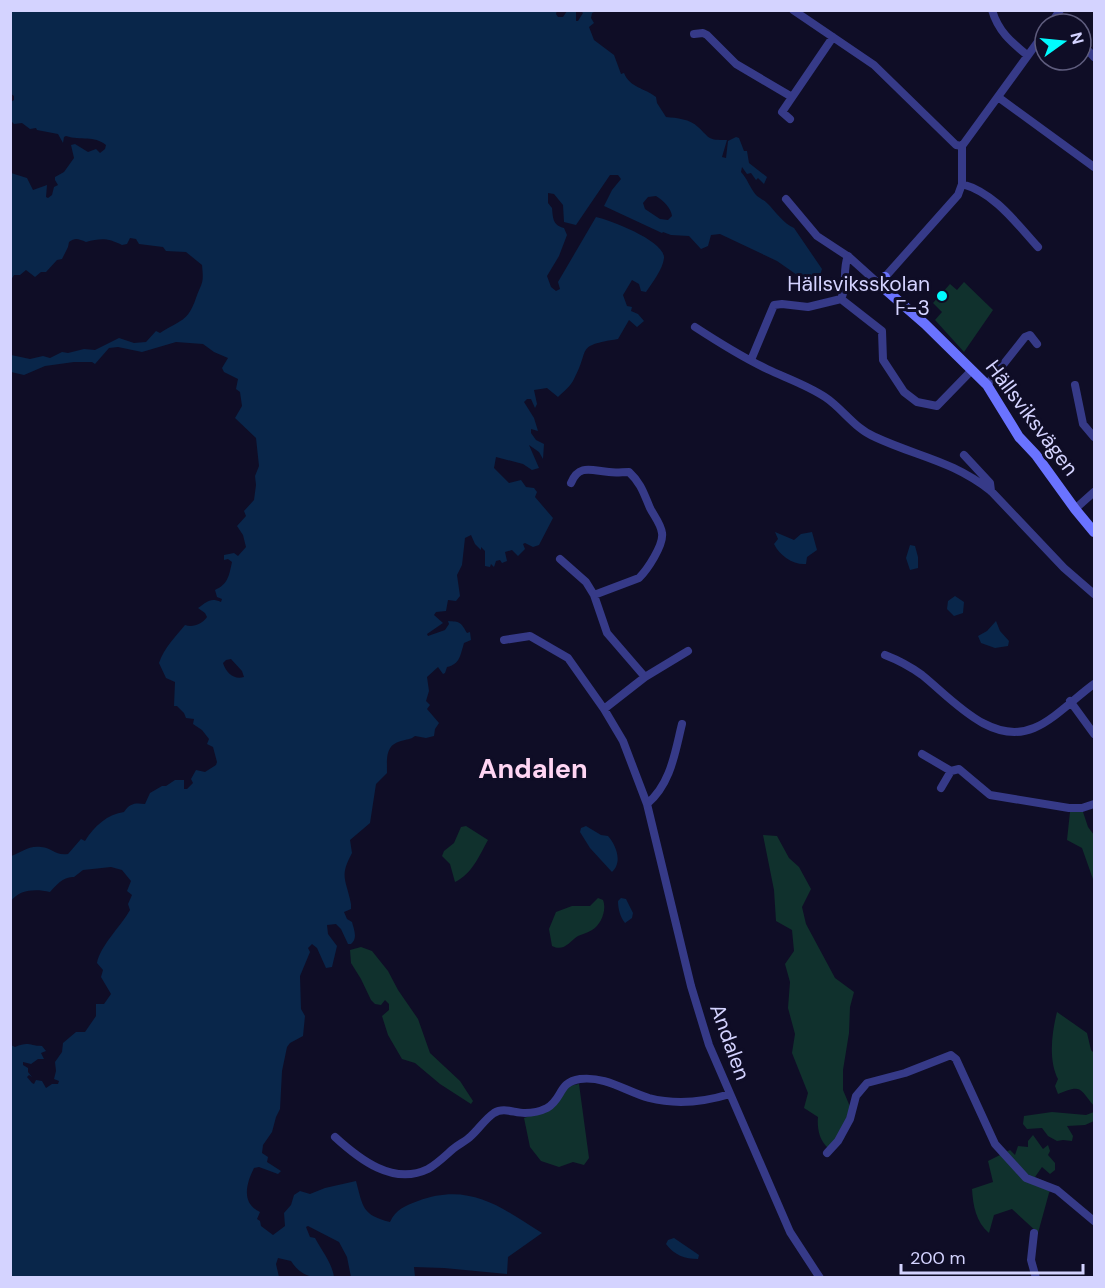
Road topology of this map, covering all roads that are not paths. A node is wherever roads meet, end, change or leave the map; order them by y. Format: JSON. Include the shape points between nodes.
{"nodes":[{"id":1,"x":793,"y":10,"type":"edge"},
{"id":2,"x":992,"y":10,"type":"edge"},
{"id":3,"x":694,"y":34,"type":"dead end"},
{"id":4,"x":833,"y":37,"type":"junction"},
{"id":5,"x":1033,"y":47,"type":"edge"},
{"id":6,"x":1027,"y":55,"type":"junction"},
{"id":7,"x":792,"y":97,"type":"junction"},
{"id":8,"x":998,"y":97,"type":"junction"},
{"id":9,"x":790,"y":119,"type":"dead end"},
{"id":10,"x":962,"y":146,"type":"junction"},
{"id":11,"x":1095,"y":167,"type":"edge"},
{"id":12,"x":962,"y":184,"type":"junction"},
{"id":13,"x":786,"y":199,"type":"dead end"},
{"id":14,"x":1038,"y":247,"type":"dead end"},
{"id":15,"x":848,"y":256,"type":"junction"},
{"id":16,"x":882,"y":280,"type":"junction"},
{"id":17,"x":841,"y":299,"type":"junction"},
{"id":18,"x":695,"y":327,"type":"dead end"},
{"id":19,"x":1037,"y":344,"type":"dead end"},
{"id":20,"x":751,"y":360,"type":"junction"},
{"id":21,"x":972,"y":370,"type":"junction"},
{"id":22,"x":1075,"y":385,"type":"dead end"},
{"id":23,"x":987,"y":386,"type":"junction"},
{"id":24,"x":1095,"y":437,"type":"edge"},
{"id":25,"x":964,"y":455,"type":"dead end"},
{"id":26,"x":571,"y":483,"type":"dead end"},
{"id":27,"x":991,"y":491,"type":"junction"},
{"id":28,"x":1095,"y":492,"type":"edge"},
{"id":29,"x":1075,"y":509,"type":"junction"},
{"id":30,"x":1095,"y":532,"type":"edge"},
{"id":31,"x":560,"y":559,"type":"dead end"},
{"id":32,"x":1095,"y":594,"type":"edge"},
{"id":33,"x":594,"y":595,"type":"junction"},
{"id":34,"x":504,"y":640,"type":"dead end"},
{"id":35,"x":688,"y":651,"type":"dead end"},
{"id":36,"x":885,"y":655,"type":"dead end"},
{"id":37,"x":645,"y":677,"type":"junction"},
{"id":38,"x":1095,"y":684,"type":"edge"},
{"id":39,"x":1070,"y":701,"type":"junction"},
{"id":40,"x":604,"y":709,"type":"junction"},
{"id":41,"x":682,"y":724,"type":"dead end"},
{"id":42,"x":1095,"y":734,"type":"edge"},
{"id":43,"x":922,"y":754,"type":"dead end"},
{"id":44,"x":951,"y":771,"type":"junction"},
{"id":45,"x":941,"y":788,"type":"dead end"},
{"id":46,"x":647,"y":804,"type":"junction"},
{"id":47,"x":1095,"y":804,"type":"edge"},
{"id":48,"x":730,"y":1094,"type":"junction"},
{"id":49,"x":335,"y":1137,"type":"dead end"},
{"id":50,"x":827,"y":1153,"type":"dead end"},
{"id":51,"x":1095,"y":1221,"type":"edge"},
{"id":52,"x":1034,"y":1233,"type":"dead end"},
{"id":53,"x":820,"y":1278,"type":"edge"},
{"id":54,"x":1036,"y":1278,"type":"edge"}],
"edges":[{"from":1,"to":4,"type":"street"},
{"from":2,"to":6,"type":"street","via":[[1004,34]]},
{"from":3,"to":7,"type":"street","via":[[707,35],[736,64]]},
{"from":4,"to":7,"type":"street"},
{"from":4,"to":10,"type":"street","via":[[874,65],[956,145]]},
{"from":5,"to":6,"type":"street"},
{"from":6,"to":8,"type":"street"},
{"from":7,"to":9,"type":"street","via":[[782,112]]},
{"from":8,"to":10,"type":"street"},
{"from":8,"to":11,"type":"street"},
{"from":10,"to":12,"type":"street"},
{"from":12,"to":14,"type":"street","via":[[985,194]]},
{"from":12,"to":16,"type":"street","via":[[958,195]]},
{"from":13,"to":15,"type":"street","name":"Hällsviksvägen","via":[[817,236]]},
{"from":15,"to":16,"type":"street","name":"Hällsviksvägen"},
{"from":15,"to":17,"type":"street"},
{"from":16,"to":21,"type":"street","name":"Hällsviksvägen"},
{"from":17,"to":20,"type":"street","via":[[808,307],[774,305]]},
{"from":17,"to":21,"type":"street","via":[[882,331],[883,360],[904,392],[914,400],[939,405]]},
{"from":18,"to":20,"type":"street"},
{"from":19,"to":23,"type":"street","via":[[1029,335],[1026,337]]},
{"from":20,"to":27,"type":"street","via":[[826,398],[866,433],[952,465]]},
{"from":21,"to":23,"type":"street","name":"Hällsviksvägen"},
{"from":22,"to":24,"type":"street","via":[[1083,424]]},
{"from":23,"to":29,"type":"street","name":"Hällsviksvägen","via":[[1018,436]]},
{"from":25,"to":27,"type":"street","via":[[990,483]]},
{"from":26,"to":33,"type":"street","via":[[580,470],[629,472],[644,491],[662,534],[660,545],[639,578]]},
{"from":27,"to":32,"type":"street","via":[[1064,568]]},
{"from":28,"to":29,"type":"street"},
{"from":29,"to":30,"type":"street","name":"Hällsviksvägen"},
{"from":31,"to":33,"type":"street","via":[[586,582]]},
{"from":33,"to":37,"type":"street","via":[[607,633]]},
{"from":34,"to":40,"type":"street","name":"Andalen","via":[[530,636],[568,658]]},
{"from":35,"to":37,"type":"street"},
{"from":36,"to":39,"type":"street","via":[[920,673],[968,713],[995,728],[1035,728]]},
{"from":37,"to":40,"type":"street"},
{"from":38,"to":39,"type":"street"},
{"from":39,"to":42,"type":"street"},
{"from":40,"to":46,"type":"street","name":"Andalen","via":[[623,741]]},
{"from":41,"to":46,"type":"street","via":[[668,775]]},
{"from":43,"to":44,"type":"street"},
{"from":44,"to":45,"type":"street"},
{"from":44,"to":47,"type":"street","via":[[959,769],[988,794],[996,796],[1069,808]]},
{"from":46,"to":48,"type":"street","name":"Andalen","via":[[691,986]]},
{"from":48,"to":49,"type":"street","via":[[675,1102],[651,1098],[603,1080],[572,1081],[547,1108],[529,1113],[494,1113],[435,1165],[416,1172],[371,1166]]},
{"from":48,"to":53,"type":"street","name":"Andalen","via":[[790,1232]]},
{"from":50,"to":51,"type":"street","via":[[838,1141],[856,1096],[867,1083],[951,1055],[961,1068],[995,1144],[1026,1178],[1057,1190]]},
{"from":52,"to":54,"type":"street","via":[[1031,1260]]}]}
